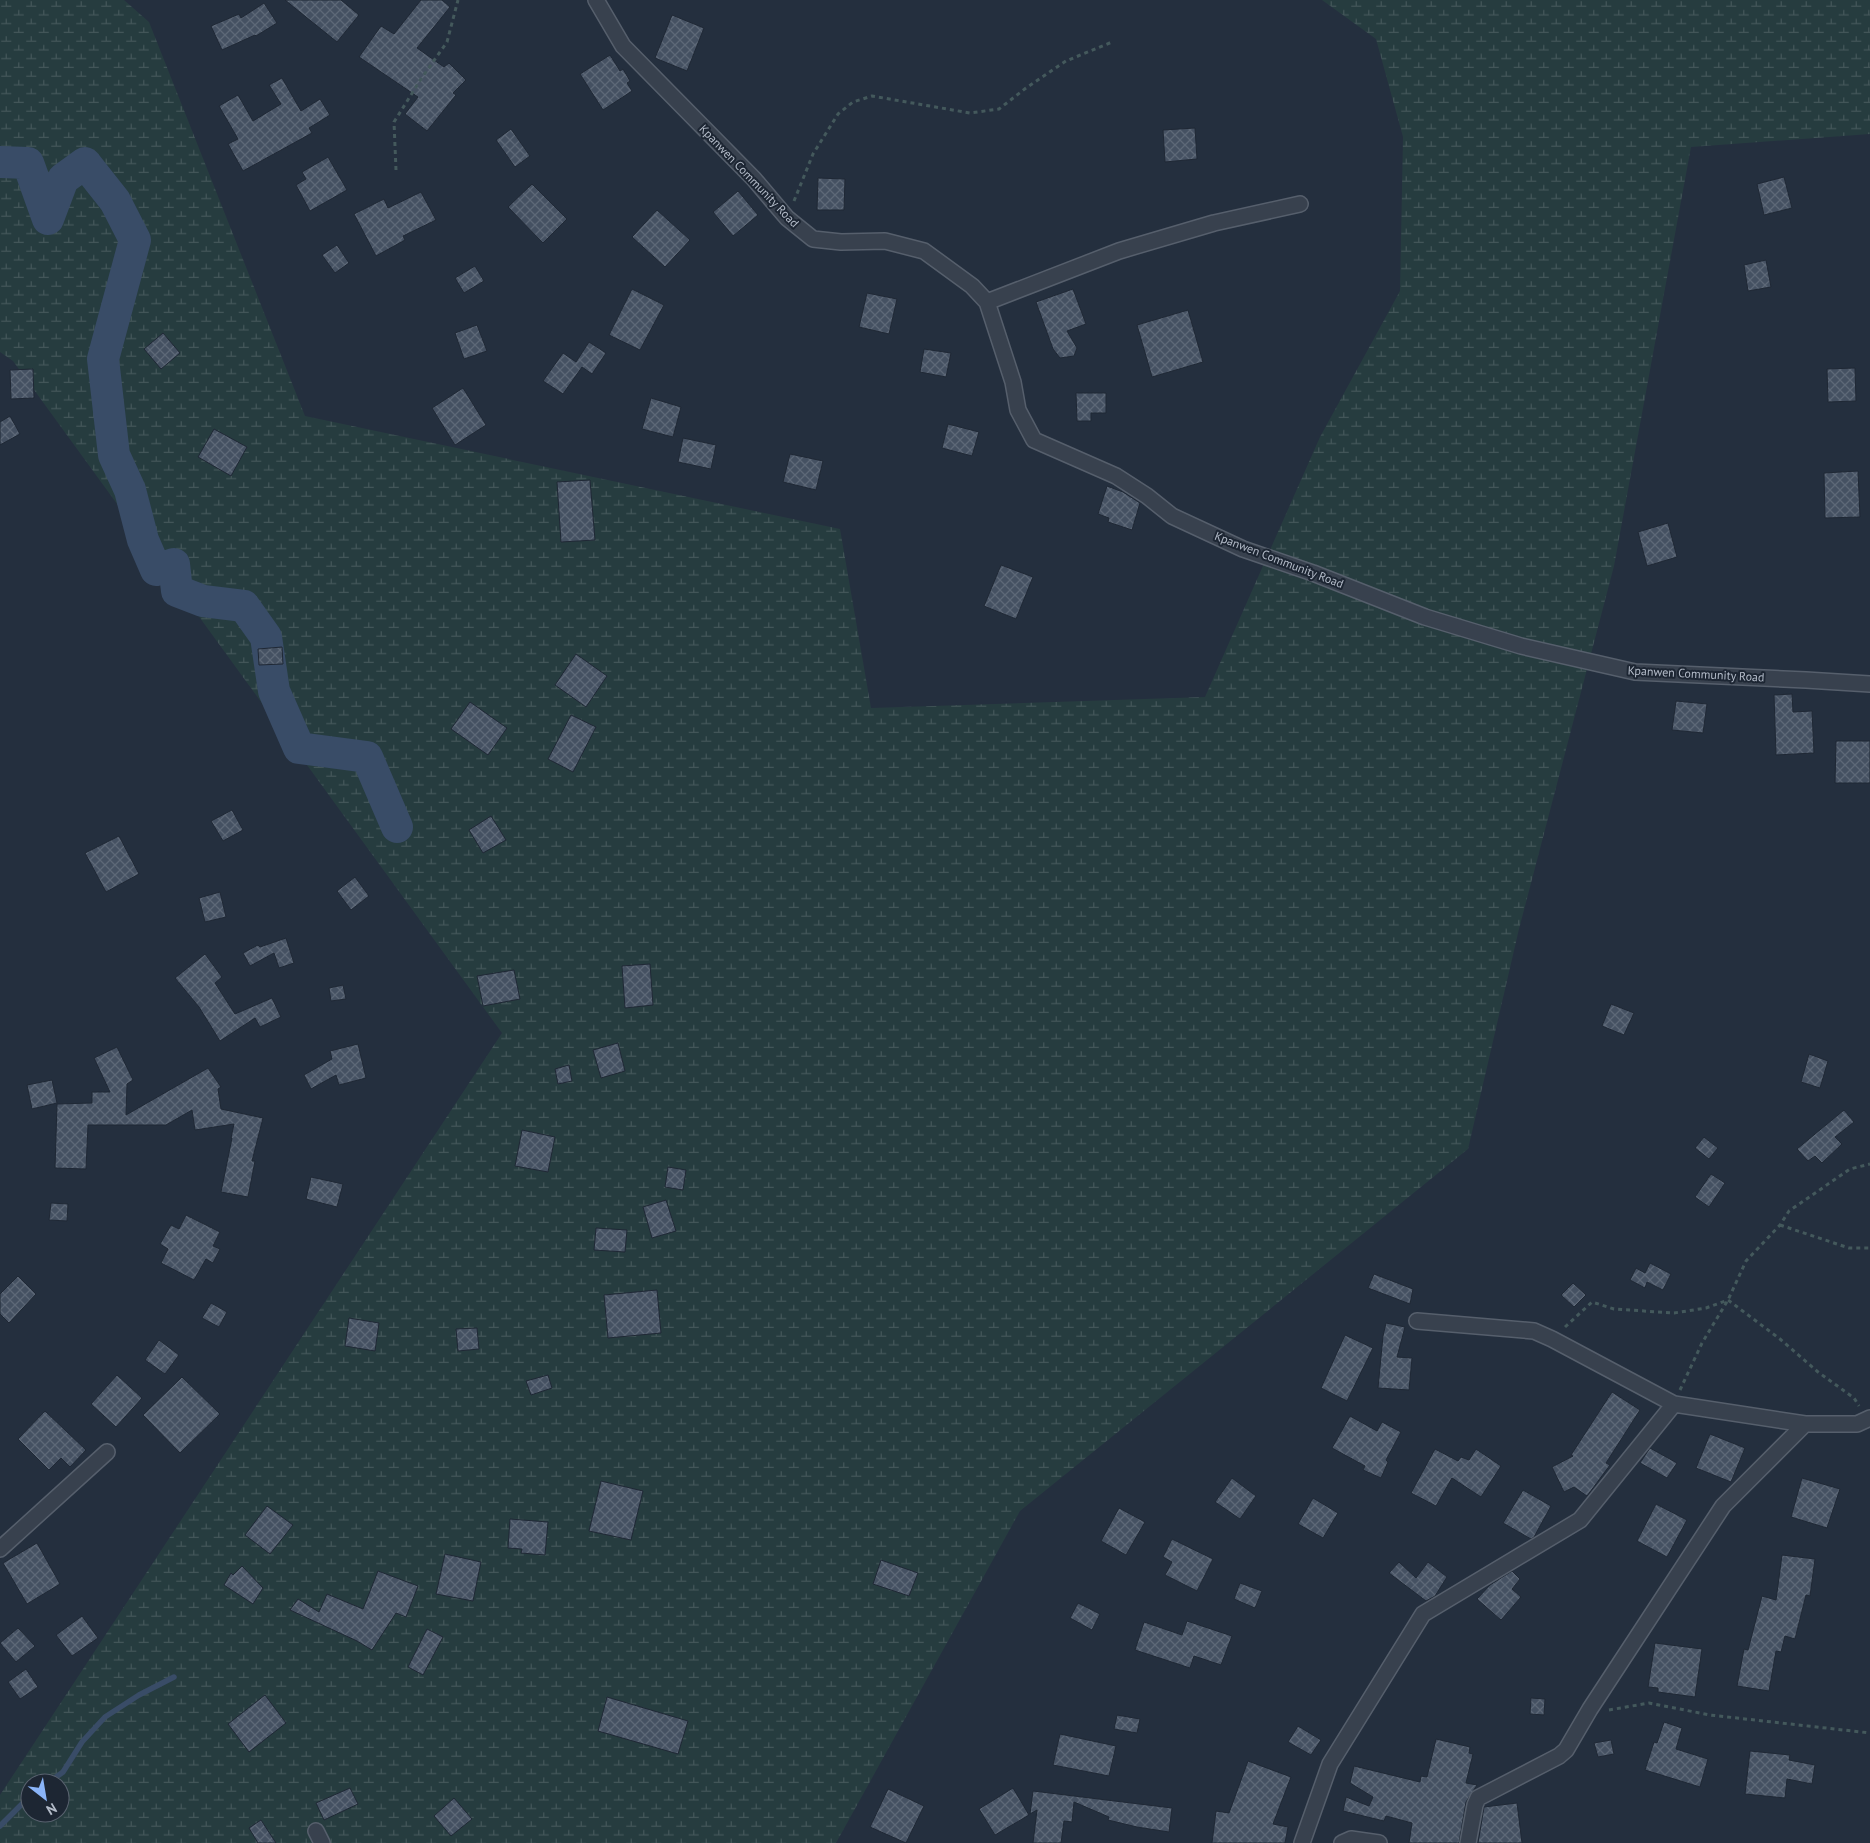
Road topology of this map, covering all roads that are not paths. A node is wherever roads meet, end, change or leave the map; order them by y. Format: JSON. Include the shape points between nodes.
{"nodes":[{"id":1,"x":596,"y":0,"type":"edge"},
{"id":2,"x":1300,"y":204,"type":"dead end"},
{"id":3,"x":987,"y":302,"type":"junction"},
{"id":4,"x":1870,"y":684,"type":"edge"},
{"id":5,"x":1417,"y":1321,"type":"dead end"},
{"id":6,"x":1674,"y":1404,"type":"junction"},
{"id":7,"x":1868,"y":1419,"type":"edge"},
{"id":8,"x":1805,"y":1424,"type":"junction"},
{"id":9,"x":106,"y":1452,"type":"dead end"},
{"id":10,"x":0,"y":1549,"type":"edge"},
{"id":11,"x":1302,"y":1843,"type":"edge"},
{"id":12,"x":1342,"y":1843,"type":"edge"},
{"id":13,"x":1379,"y":1843,"type":"edge"},
{"id":14,"x":1468,"y":1843,"type":"edge"}],
"edges":[{"from":1,"to":3,"type":"street","name":"Kpanwen Community Road","via":[[623,46],[754,179],[787,218],[813,239],[885,241],[924,251],[972,286]]},
{"from":2,"to":3,"type":"street","via":[[1214,222],[1120,251]]},
{"from":3,"to":4,"type":"street","name":"Kpanwen Community Road","via":[[1013,382],[1018,410],[1034,440],[1116,476],[1172,516],[1243,549],[1425,617],[1521,646],[1635,672]]},
{"from":5,"to":6,"type":"street","via":[[1534,1331]]},
{"from":6,"to":8,"type":"street"},
{"from":6,"to":11,"type":"street","via":[[1580,1520],[1423,1614],[1330,1764]]},
{"from":7,"to":8,"type":"street","via":[[1857,1424]]},
{"from":8,"to":14,"type":"street","via":[[1723,1506],[1566,1750],[1478,1798]]},
{"from":9,"to":10,"type":"street"},
{"from":12,"to":13,"type":"street","via":[[1351,1838]]}]}
